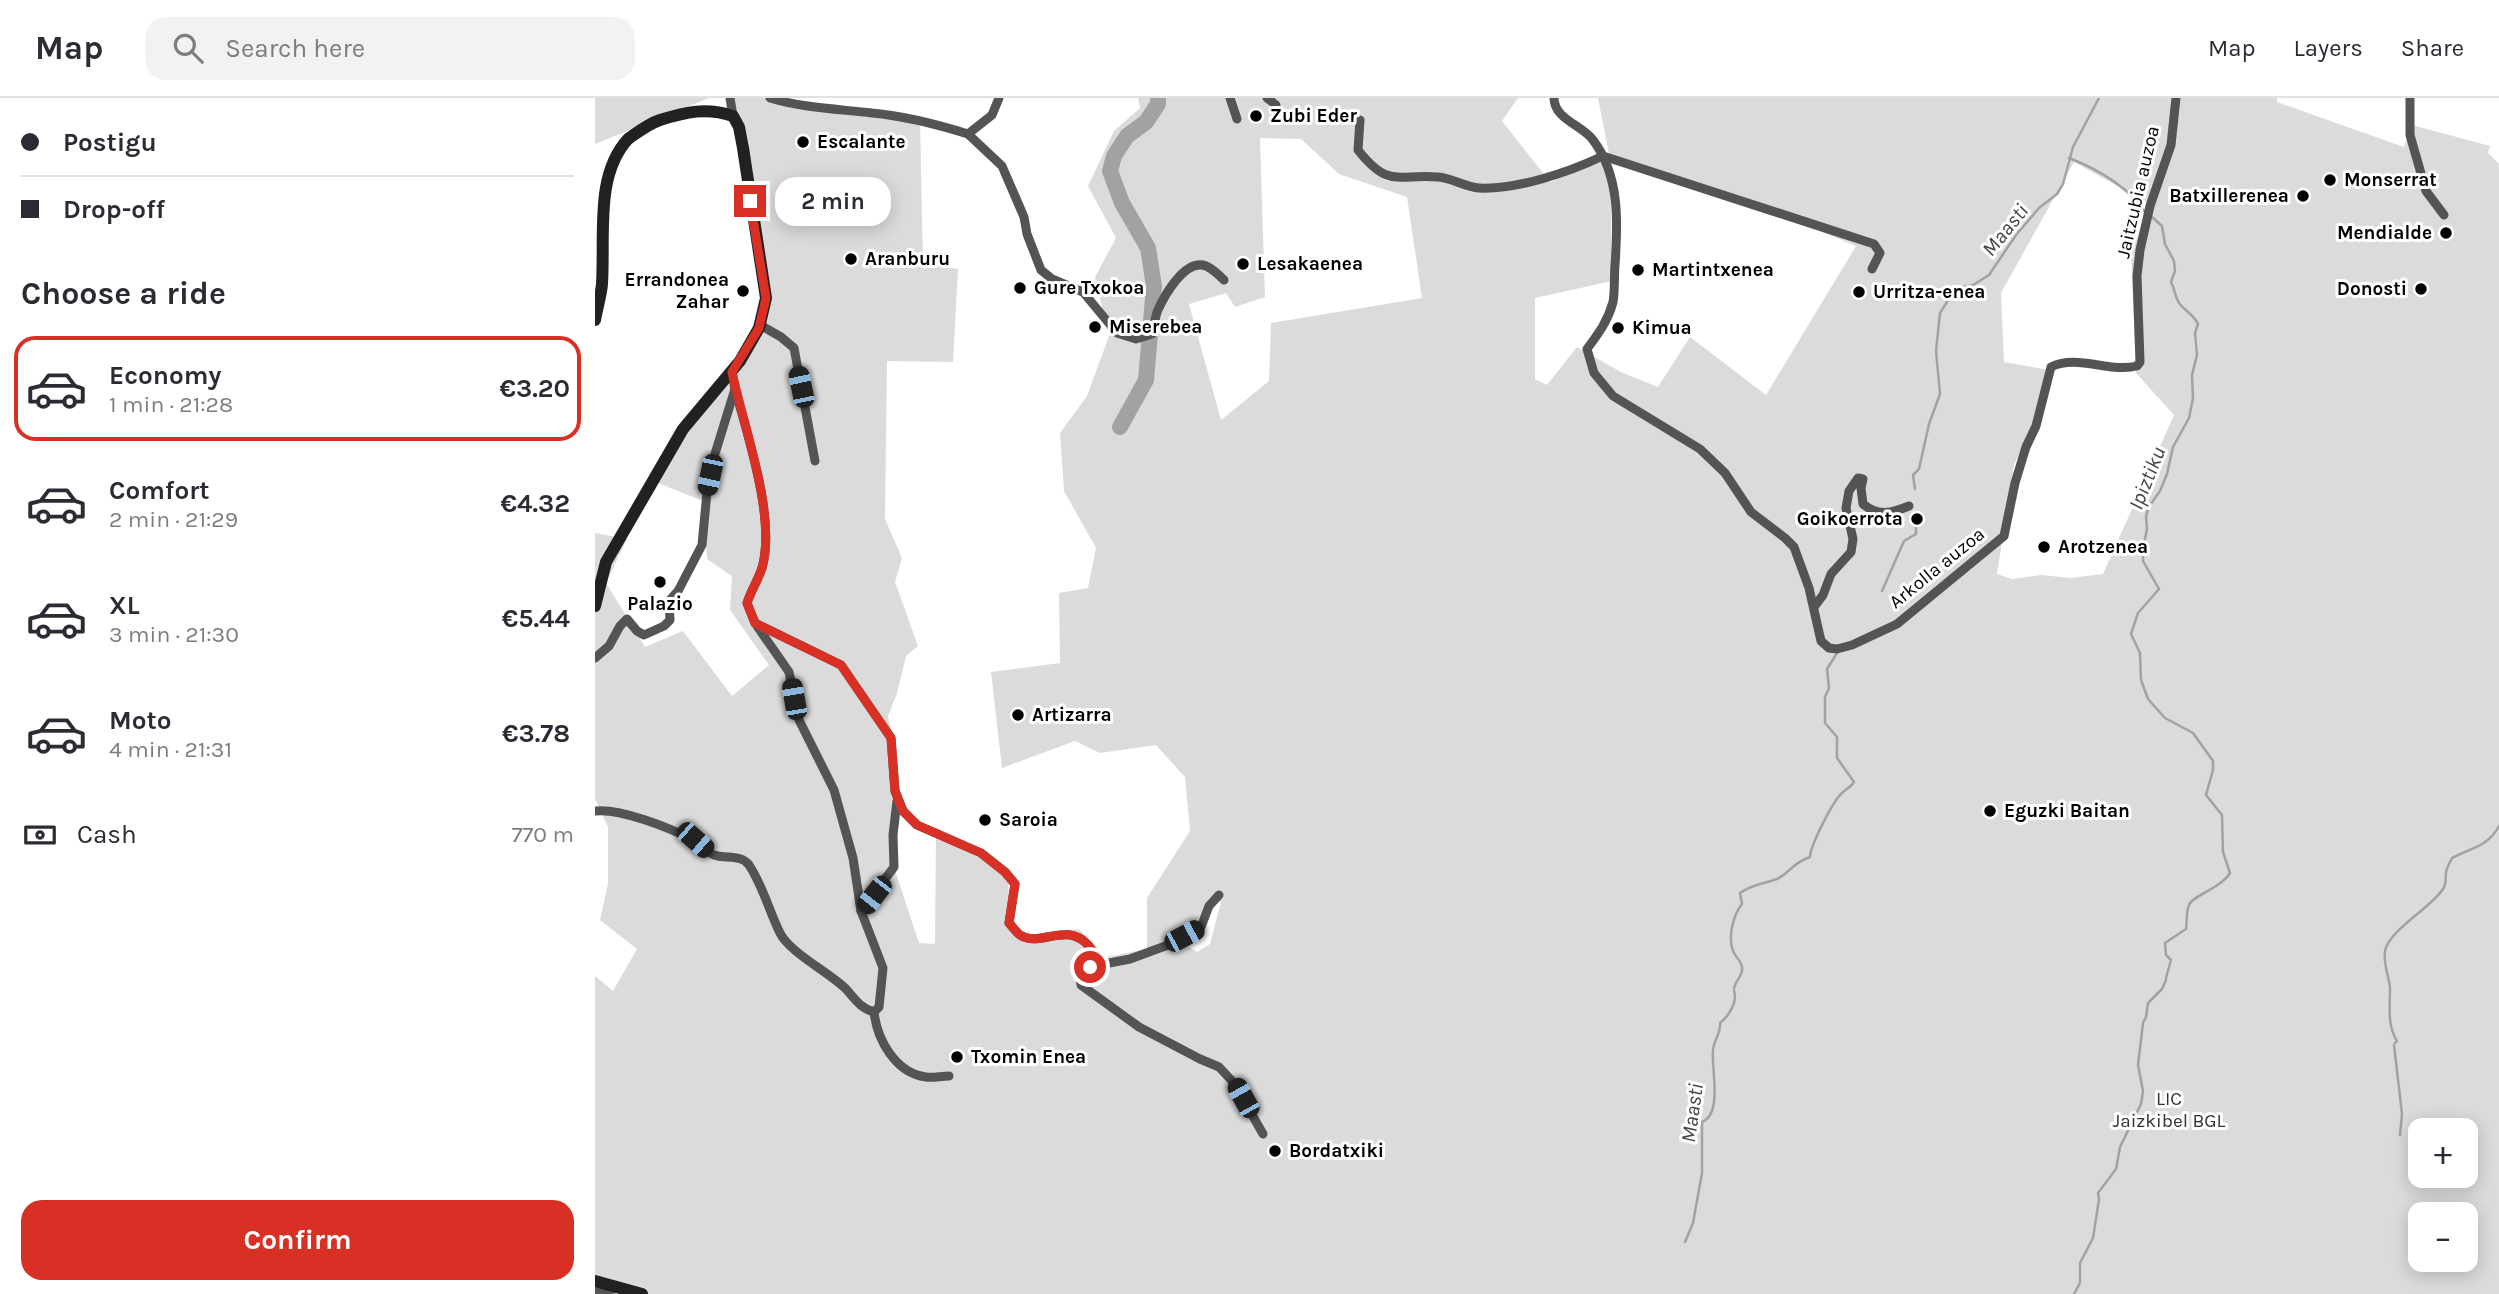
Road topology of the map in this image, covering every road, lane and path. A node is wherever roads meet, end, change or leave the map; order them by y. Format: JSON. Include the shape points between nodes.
{"nodes":[{"id":1,"x":730,"y":98,"type":"edge"},
{"id":2,"x":770,"y":98,"type":"edge"},
{"id":3,"x":999,"y":98,"type":"edge"},
{"id":4,"x":1230,"y":98,"type":"edge"},
{"id":5,"x":1267,"y":98,"type":"edge"},
{"id":6,"x":1554,"y":98,"type":"edge"},
{"id":7,"x":2176,"y":98,"type":"edge"},
{"id":8,"x":2410,"y":98,"type":"edge"},
{"id":9,"x":1276,"y":113,"type":"dead end"},
{"id":10,"x":733,"y":116,"type":"junction"},
{"id":11,"x":1237,"y":119,"type":"dead end"},
{"id":12,"x":1360,"y":120,"type":"dead end"},
{"id":13,"x":968,"y":134,"type":"junction"},
{"id":14,"x":1603,"y":156,"type":"junction"},
{"id":15,"x":2444,"y":215,"type":"dead end"},
{"id":16,"x":1872,"y":270,"type":"dead end"},
{"id":17,"x":1224,"y":280,"type":"dead end"},
{"id":18,"x":595,"y":320,"type":"edge"},
{"id":19,"x":760,"y":325,"type":"junction"},
{"id":20,"x":732,"y":372,"type":"junction"},
{"id":21,"x":735,"y":389,"type":"junction"},
{"id":22,"x":815,"y":461,"type":"dead end"},
{"id":23,"x":1909,"y":506,"type":"dead end"},
{"id":24,"x":2004,"y":536,"type":"joint"},
{"id":25,"x":595,"y":606,"type":"edge"},
{"id":26,"x":1814,"y":607,"type":"junction"},
{"id":27,"x":755,"y":623,"type":"junction"},
{"id":28,"x":595,"y":658,"type":"edge"},
{"id":29,"x":898,"y":798,"type":"junction"},
{"id":30,"x":595,"y":811,"type":"edge"},
{"id":31,"x":1219,"y":895,"type":"dead end"},
{"id":32,"x":861,"y":911,"type":"junction"},
{"id":33,"x":1099,"y":965,"type":"junction"},
{"id":34,"x":874,"y":1012,"type":"junction"},
{"id":35,"x":949,"y":1076,"type":"dead end"},
{"id":36,"x":1263,"y":1134,"type":"dead end"},
{"id":37,"x":595,"y":1281,"type":"edge"},
{"id":38,"x":623,"y":1287,"type":"junction"},
{"id":39,"x":595,"y":1292,"type":"edge"},
{"id":40,"x":642,"y":1294,"type":"edge"}],
"edges":[{"from":1,"to":10,"type":"street"},
{"from":2,"to":13,"type":"street","via":[[924,121]]},
{"from":3,"to":13,"type":"street","via":[[992,115]]},
{"from":4,"to":11,"type":"street"},
{"from":5,"to":9,"type":"street","via":[[1276,105]]},
{"from":6,"to":14,"type":"street","name":"Arkolla auzoa","via":[[1561,115],[1591,137]]},
{"from":7,"to":24,"type":"street","name":"Jaitzubia auzoa","via":[[2171,145],[2140,250],[2140,362],[2130,368],[2092,364],[2051,367],[2015,483]]},
{"from":8,"to":15,"type":"street","via":[[2410,135],[2426,191]]},
{"from":10,"to":18,"type":"street","via":[[698,110],[653,122],[618,146],[598,180],[602,284]]},
{"from":10,"to":19,"type":"street","via":[[743,148],[766,298]]},
{"from":12,"to":14,"type":"street","via":[[1358,150],[1373,169],[1395,178],[1441,177],[1478,188],[1491,187],[1575,169]]},
{"from":13,"to":17,"type":"street","via":[[1002,166],[1041,270],[1083,292],[1117,333],[1136,339],[1152,334],[1157,313],[1174,285],[1194,265],[1205,265]]},
{"from":14,"to":16,"type":"street","via":[[1874,244],[1880,253]]},
{"from":14,"to":26,"type":"street","name":"Arkolla auzoa","via":[[1617,205],[1616,245],[1613,301],[1604,326],[1587,349],[1594,373],[1613,396],[1700,449],[1725,473],[1751,512],[1794,547]]},
{"from":19,"to":20,"type":"street"},
{"from":19,"to":22,"type":"street","via":[[794,348]]},
{"from":20,"to":21,"type":"street"},
{"from":20,"to":25,"type":"street","via":[[683,429],[606,562]]},
{"from":21,"to":27,"type":"street","via":[[756,468],[766,532],[762,568],[747,603]]},
{"from":21,"to":28,"type":"street","via":[[706,492],[702,545],[669,601],[670,620],[645,635],[627,619],[610,646]]},
{"from":23,"to":26,"type":"street","via":[[1892,514],[1871,511],[1863,505],[1863,479],[1858,478],[1849,491],[1846,508],[1851,552],[1831,574]]},
{"from":24,"to":26,"type":"street","name":"Arkolla auzoa","via":[[1896,624],[1852,645],[1829,648],[1821,641]]},
{"from":27,"to":29,"type":"street","via":[[841,665],[891,738]]},
{"from":27,"to":32,"type":"street","via":[[789,672],[799,720],[834,790],[853,858]]},
{"from":29,"to":32,"type":"street","via":[[894,867]]},
{"from":29,"to":33,"type":"street","via":[[917,825],[981,853],[1005,872],[1015,884],[1009,923],[1021,936],[1076,936],[1089,945]]},
{"from":30,"to":34,"type":"street","via":[[637,817],[695,840],[712,855],[747,863],[782,936],[831,974],[864,1009]]},
{"from":31,"to":33,"type":"street","via":[[1209,905],[1201,927],[1168,945]]},
{"from":32,"to":34,"type":"street","via":[[883,968],[879,1007]]},
{"from":33,"to":36,"type":"street","via":[[1080,976],[1081,985],[1139,1027],[1219,1067],[1234,1083]]},
{"from":34,"to":35,"type":"street","via":[[876,1029],[896,1060],[925,1077]]},
{"from":37,"to":38,"type":"street"},
{"from":38,"to":39,"type":"street"},
{"from":38,"to":40,"type":"street"}]}
